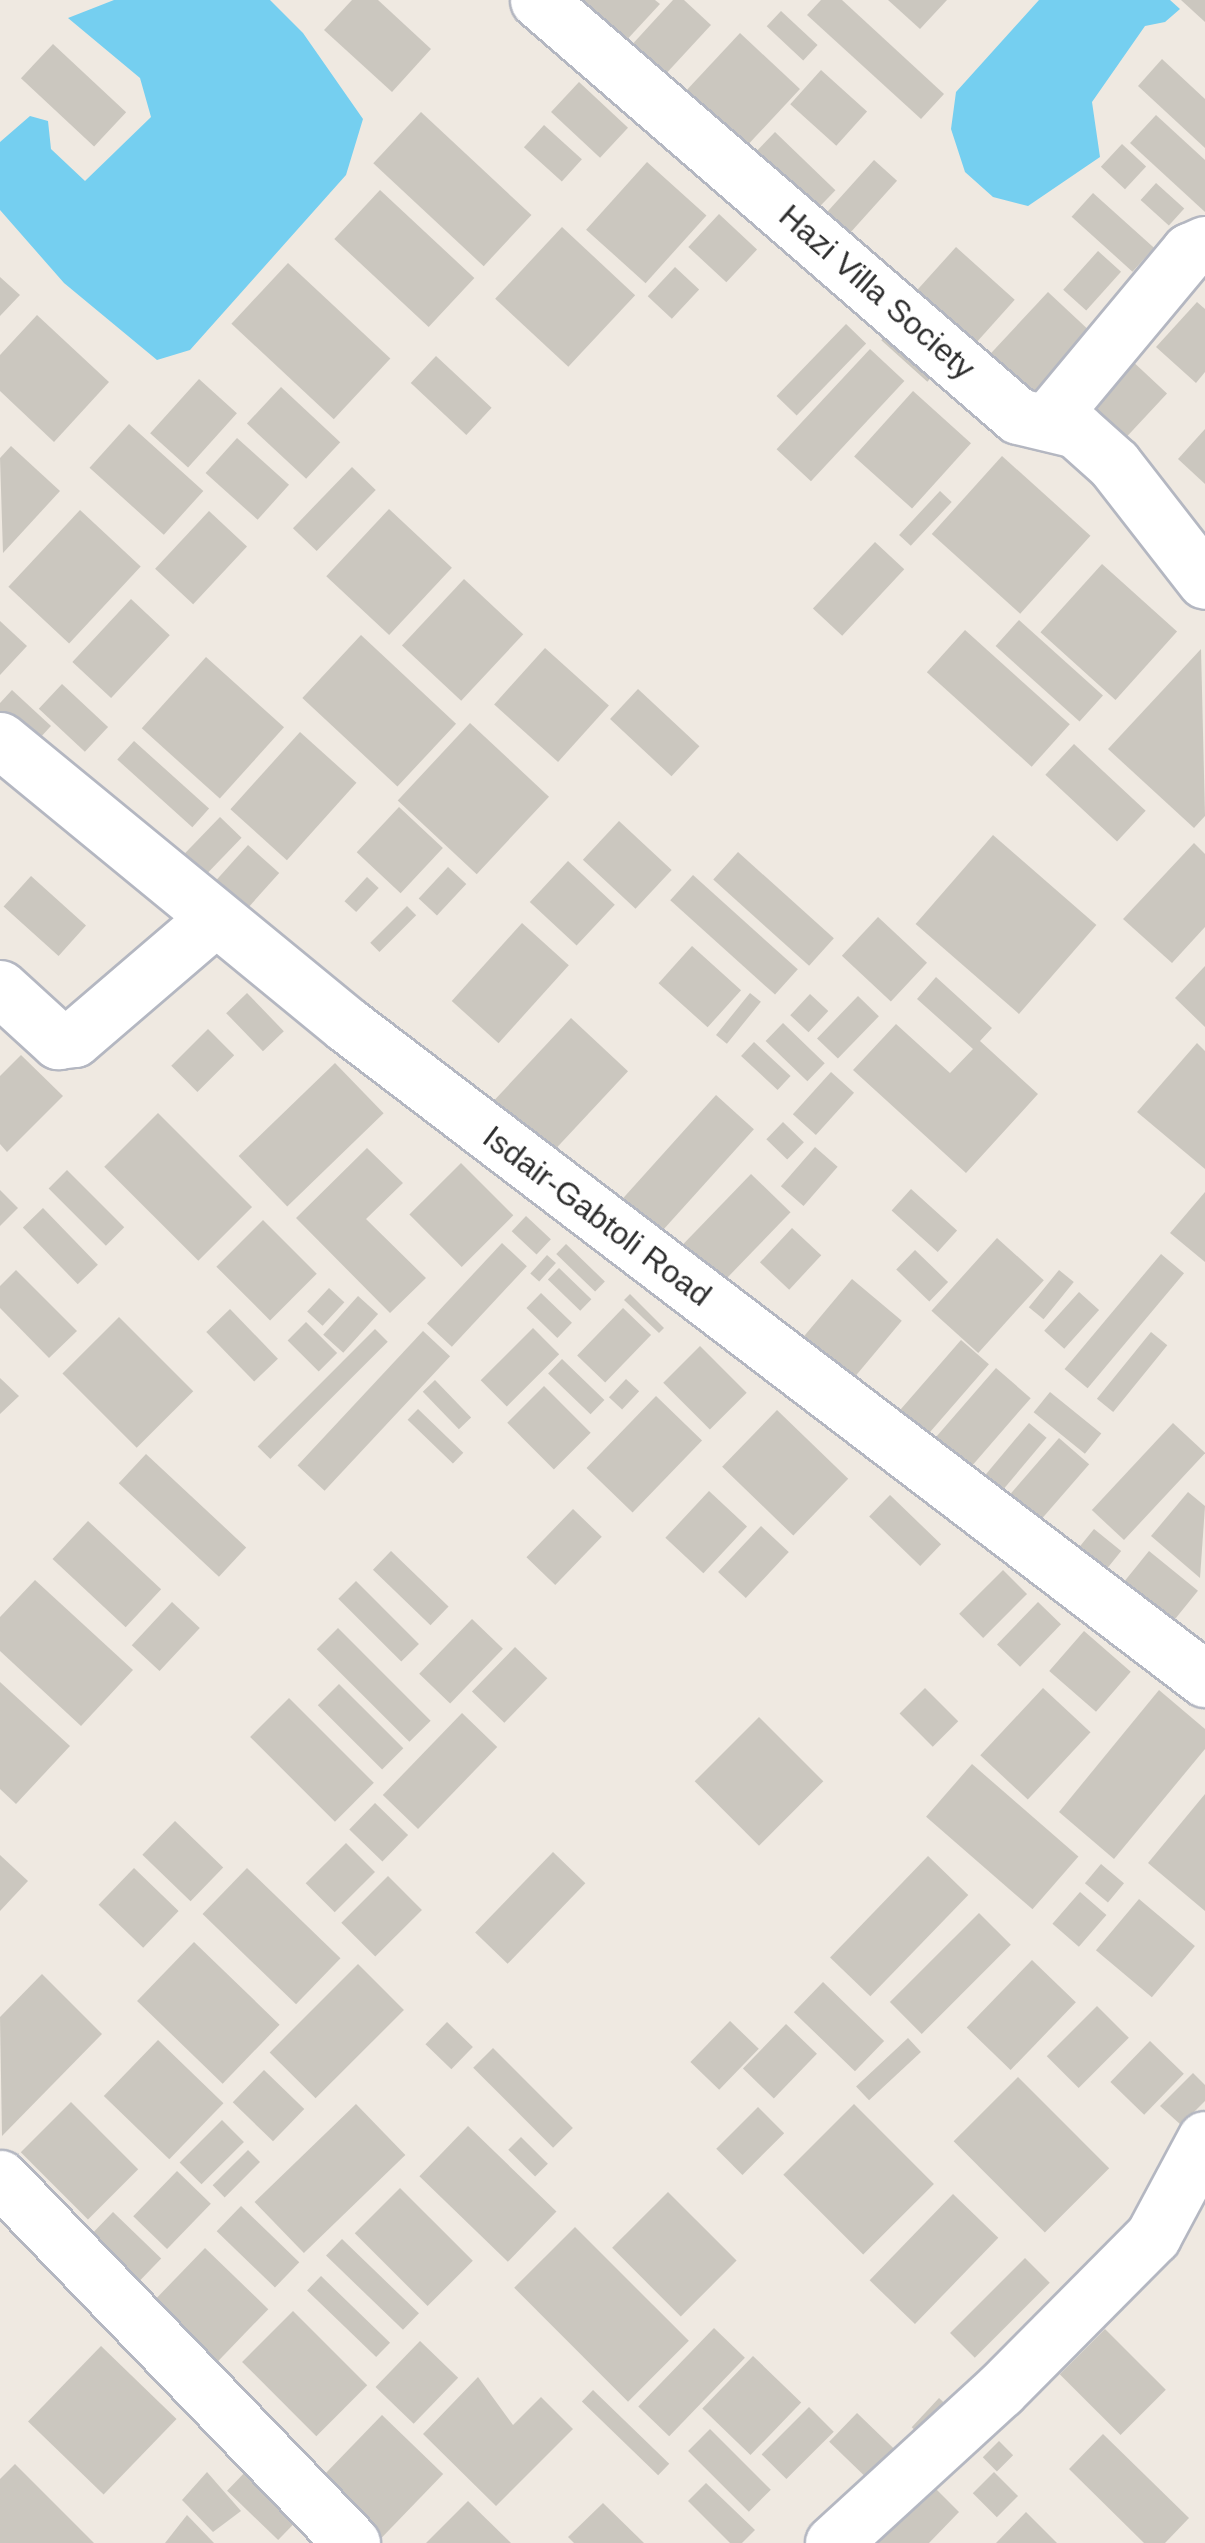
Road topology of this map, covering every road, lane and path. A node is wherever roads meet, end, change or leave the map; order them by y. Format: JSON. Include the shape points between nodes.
{"nodes":[{"id":1,"x":538,"y":0,"type":"edge"},
{"id":2,"x":1205,"y":244,"type":"edge"},
{"id":3,"x":1049,"y":419,"type":"junction"},
{"id":4,"x":1205,"y":581,"type":"edge"},
{"id":5,"x":0,"y":740,"type":"edge"},
{"id":6,"x":215,"y":918,"type":"junction"},
{"id":7,"x":0,"y":988,"type":"edge"},
{"id":8,"x":1205,"y":1679,"type":"edge"},
{"id":9,"x":1205,"y":2139,"type":"edge"},
{"id":10,"x":0,"y":2178,"type":"edge"},
{"id":11,"x":352,"y":2543,"type":"edge"},
{"id":12,"x":832,"y":2543,"type":"edge"}],
"edges":[{"from":1,"to":3,"type":"street","name":"Hazi Villa Society","via":[[1018,416]]},
{"from":2,"to":3,"type":"street","via":[[1188,251]]},
{"from":3,"to":4,"type":"street","name":"Hazi Villa Society","via":[[1076,430],[1114,464]]},
{"from":5,"to":6,"type":"street","name":"Isdair-Gabtoli Road"},
{"from":6,"to":7,"type":"street","via":[[74,1039],[58,1042]]},
{"from":6,"to":8,"type":"street","name":"Isdair-Gabtoli Road","via":[[582,1207]]},
{"from":9,"to":12,"type":"street","via":[[1153,2236],[1000,2390]]},
{"from":10,"to":11,"type":"street"}]}
